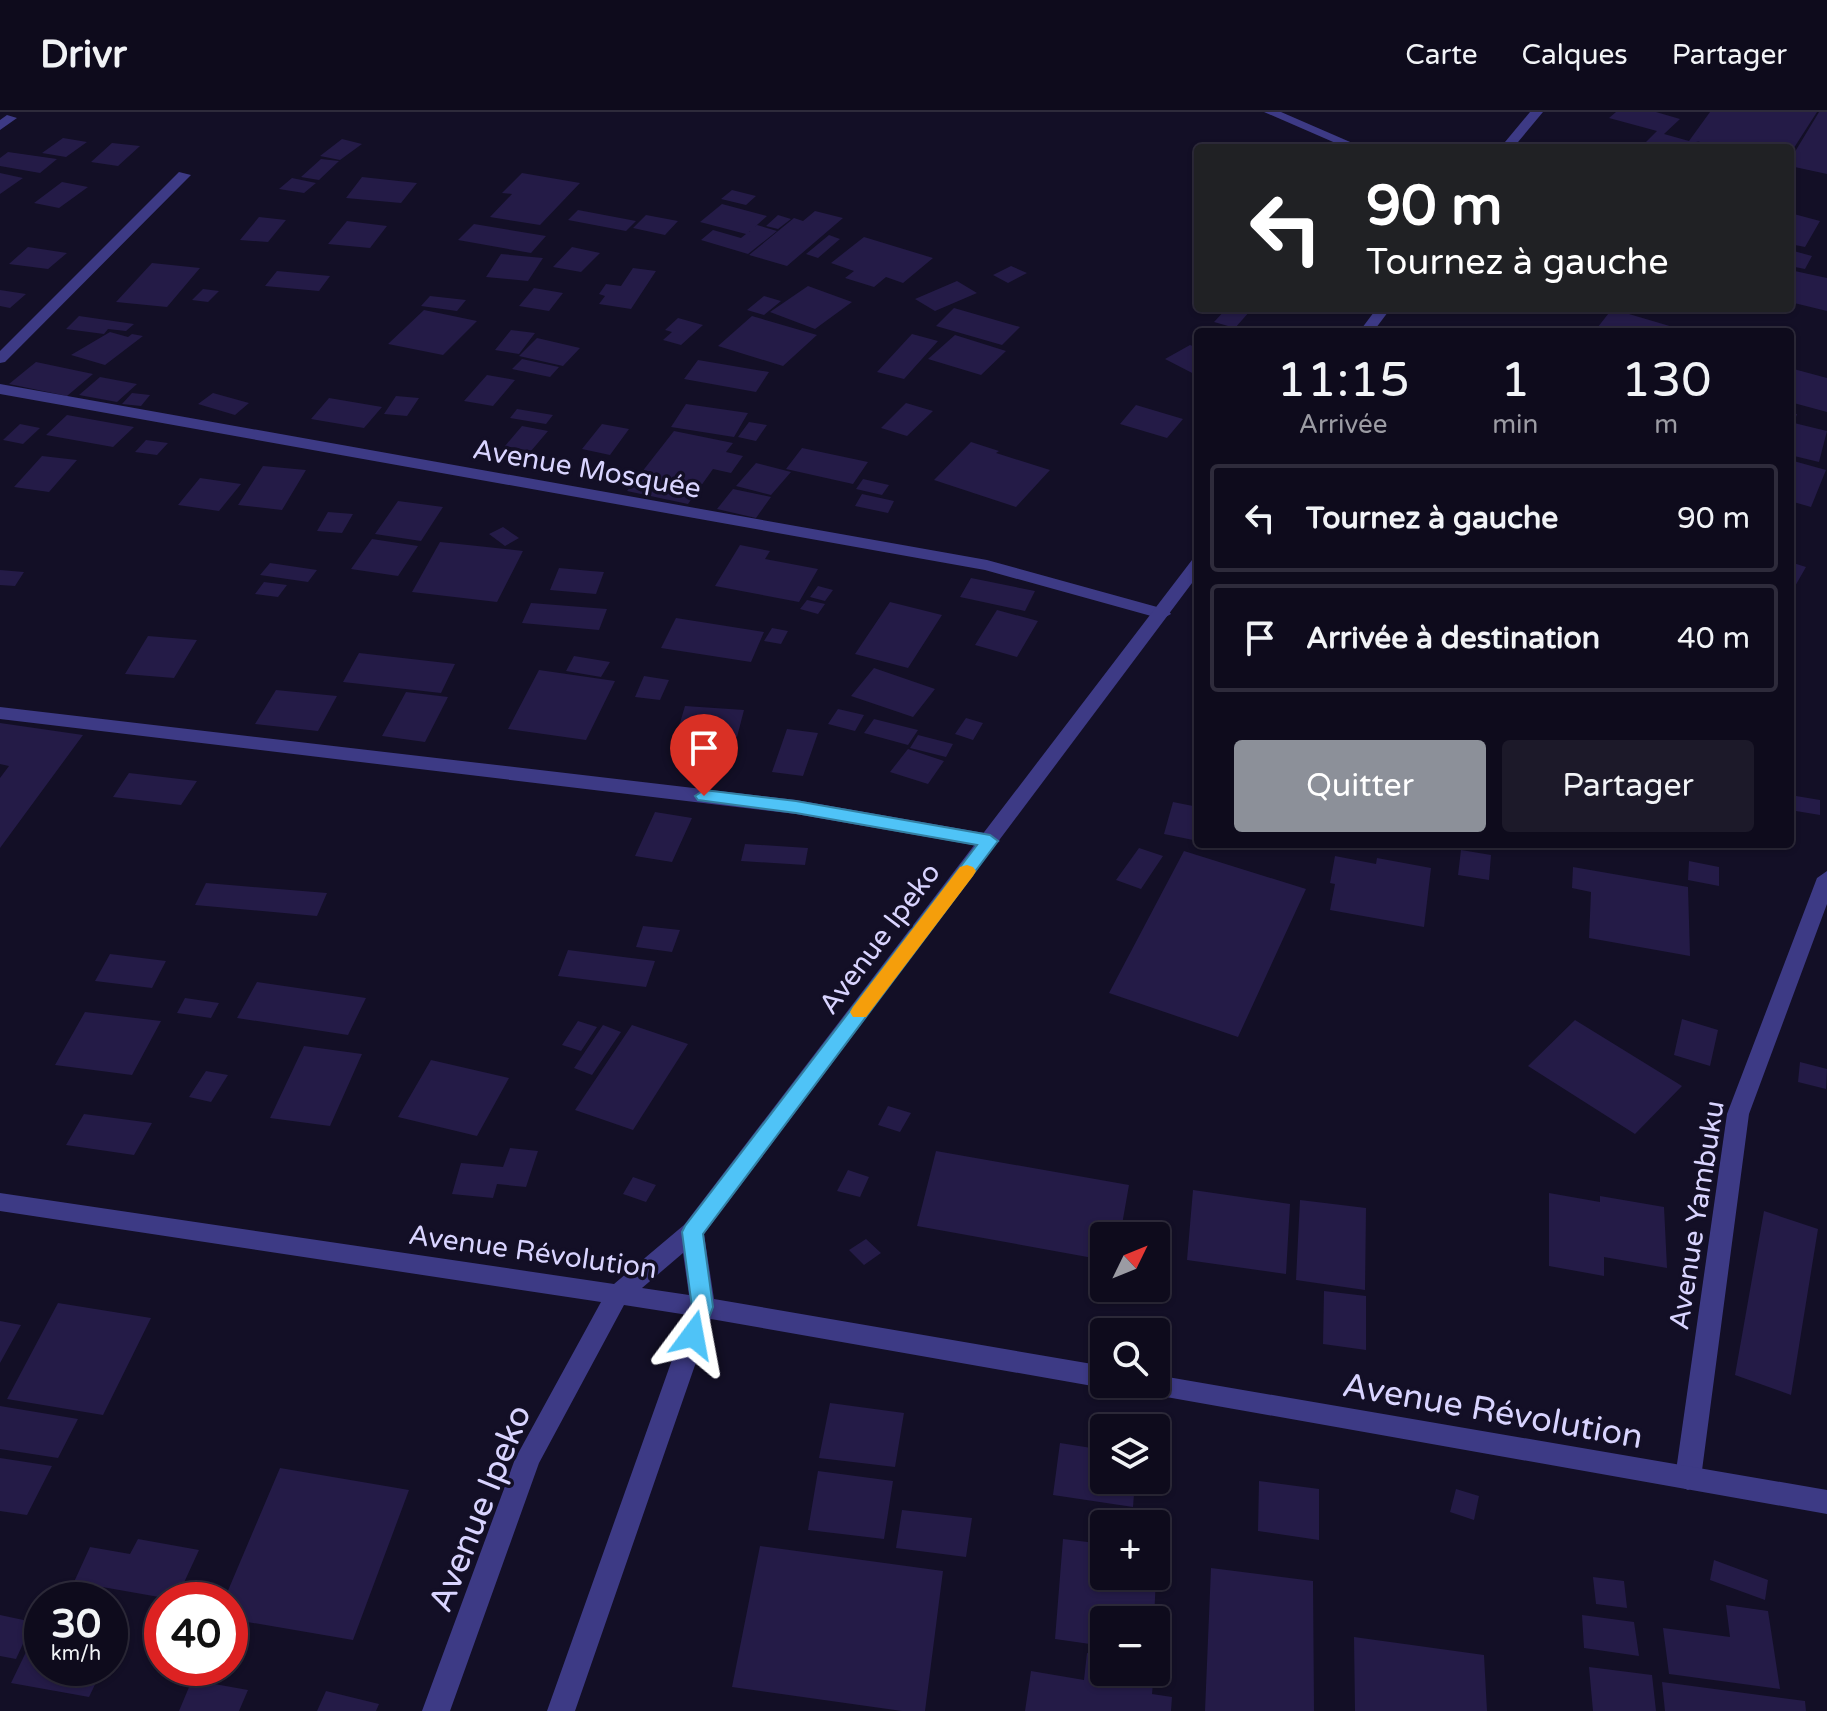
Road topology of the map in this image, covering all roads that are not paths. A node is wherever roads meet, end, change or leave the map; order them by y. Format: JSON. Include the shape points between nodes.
{"nodes":[{"id":1,"x":1270,"y":112,"type":"edge"},
{"id":2,"x":1537,"y":112,"type":"edge"},
{"id":3,"x":0,"y":117,"type":"edge"},
{"id":4,"x":0,"y":126,"type":"edge"},
{"id":5,"x":1348,"y":144,"type":"edge"},
{"id":6,"x":1509,"y":144,"type":"edge"},
{"id":7,"x":184,"y":175,"type":"dead end"},
{"id":8,"x":0,"y":359,"type":"edge"},
{"id":9,"x":0,"y":389,"type":"edge"},
{"id":10,"x":1194,"y":570,"type":"edge"},
{"id":11,"x":1162,"y":614,"type":"junction"},
{"id":12,"x":0,"y":713,"type":"edge"},
{"id":13,"x":990,"y":841,"type":"junction"},
{"id":14,"x":1827,"y":878,"type":"edge"},
{"id":15,"x":0,"y":1202,"type":"edge"},
{"id":16,"x":692,"y":1232,"type":"junction"},
{"id":17,"x":617,"y":1295,"type":"junction"},
{"id":18,"x":703,"y":1307,"type":"junction"},
{"id":19,"x":1090,"y":1375,"type":"edge"},
{"id":20,"x":1170,"y":1388,"type":"edge"},
{"id":21,"x":1688,"y":1478,"type":"junction"},
{"id":22,"x":1827,"y":1502,"type":"edge"},
{"id":23,"x":436,"y":1711,"type":"edge"},
{"id":24,"x":561,"y":1711,"type":"edge"}],
"edges":[{"from":1,"to":5,"type":"street"},
{"from":2,"to":6,"type":"street"},
{"from":3,"to":4,"type":"street","via":[[11,118]]},
{"from":7,"to":8,"type":"street"},
{"from":9,"to":11,"type":"street","name":"Avenue Mosquée","via":[[987,565]]},
{"from":10,"to":11,"type":"street","name":"Avenue Ipeko"},
{"from":11,"to":13,"type":"street","name":"Avenue Ipeko"},
{"from":12,"to":13,"type":"street","via":[[796,807]]},
{"from":13,"to":16,"type":"street","name":"Avenue Ipeko"},
{"from":14,"to":21,"type":"street","name":"Avenue Yambuku","via":[[1738,1114]]},
{"from":15,"to":17,"type":"street","name":"Avenue Révolution"},
{"from":16,"to":17,"type":"street","name":"Avenue Ipeko"},
{"from":16,"to":18,"type":"street"},
{"from":17,"to":18,"type":"street","name":"Avenue Révolution"},
{"from":17,"to":23,"type":"street","name":"Avenue Ipeko","via":[[528,1459]]},
{"from":18,"to":19,"type":"street","name":"Avenue Révolution"},
{"from":18,"to":24,"type":"street"},
{"from":20,"to":21,"type":"street","name":"Avenue Révolution"},
{"from":21,"to":22,"type":"street","name":"Avenue Révolution"}]}
